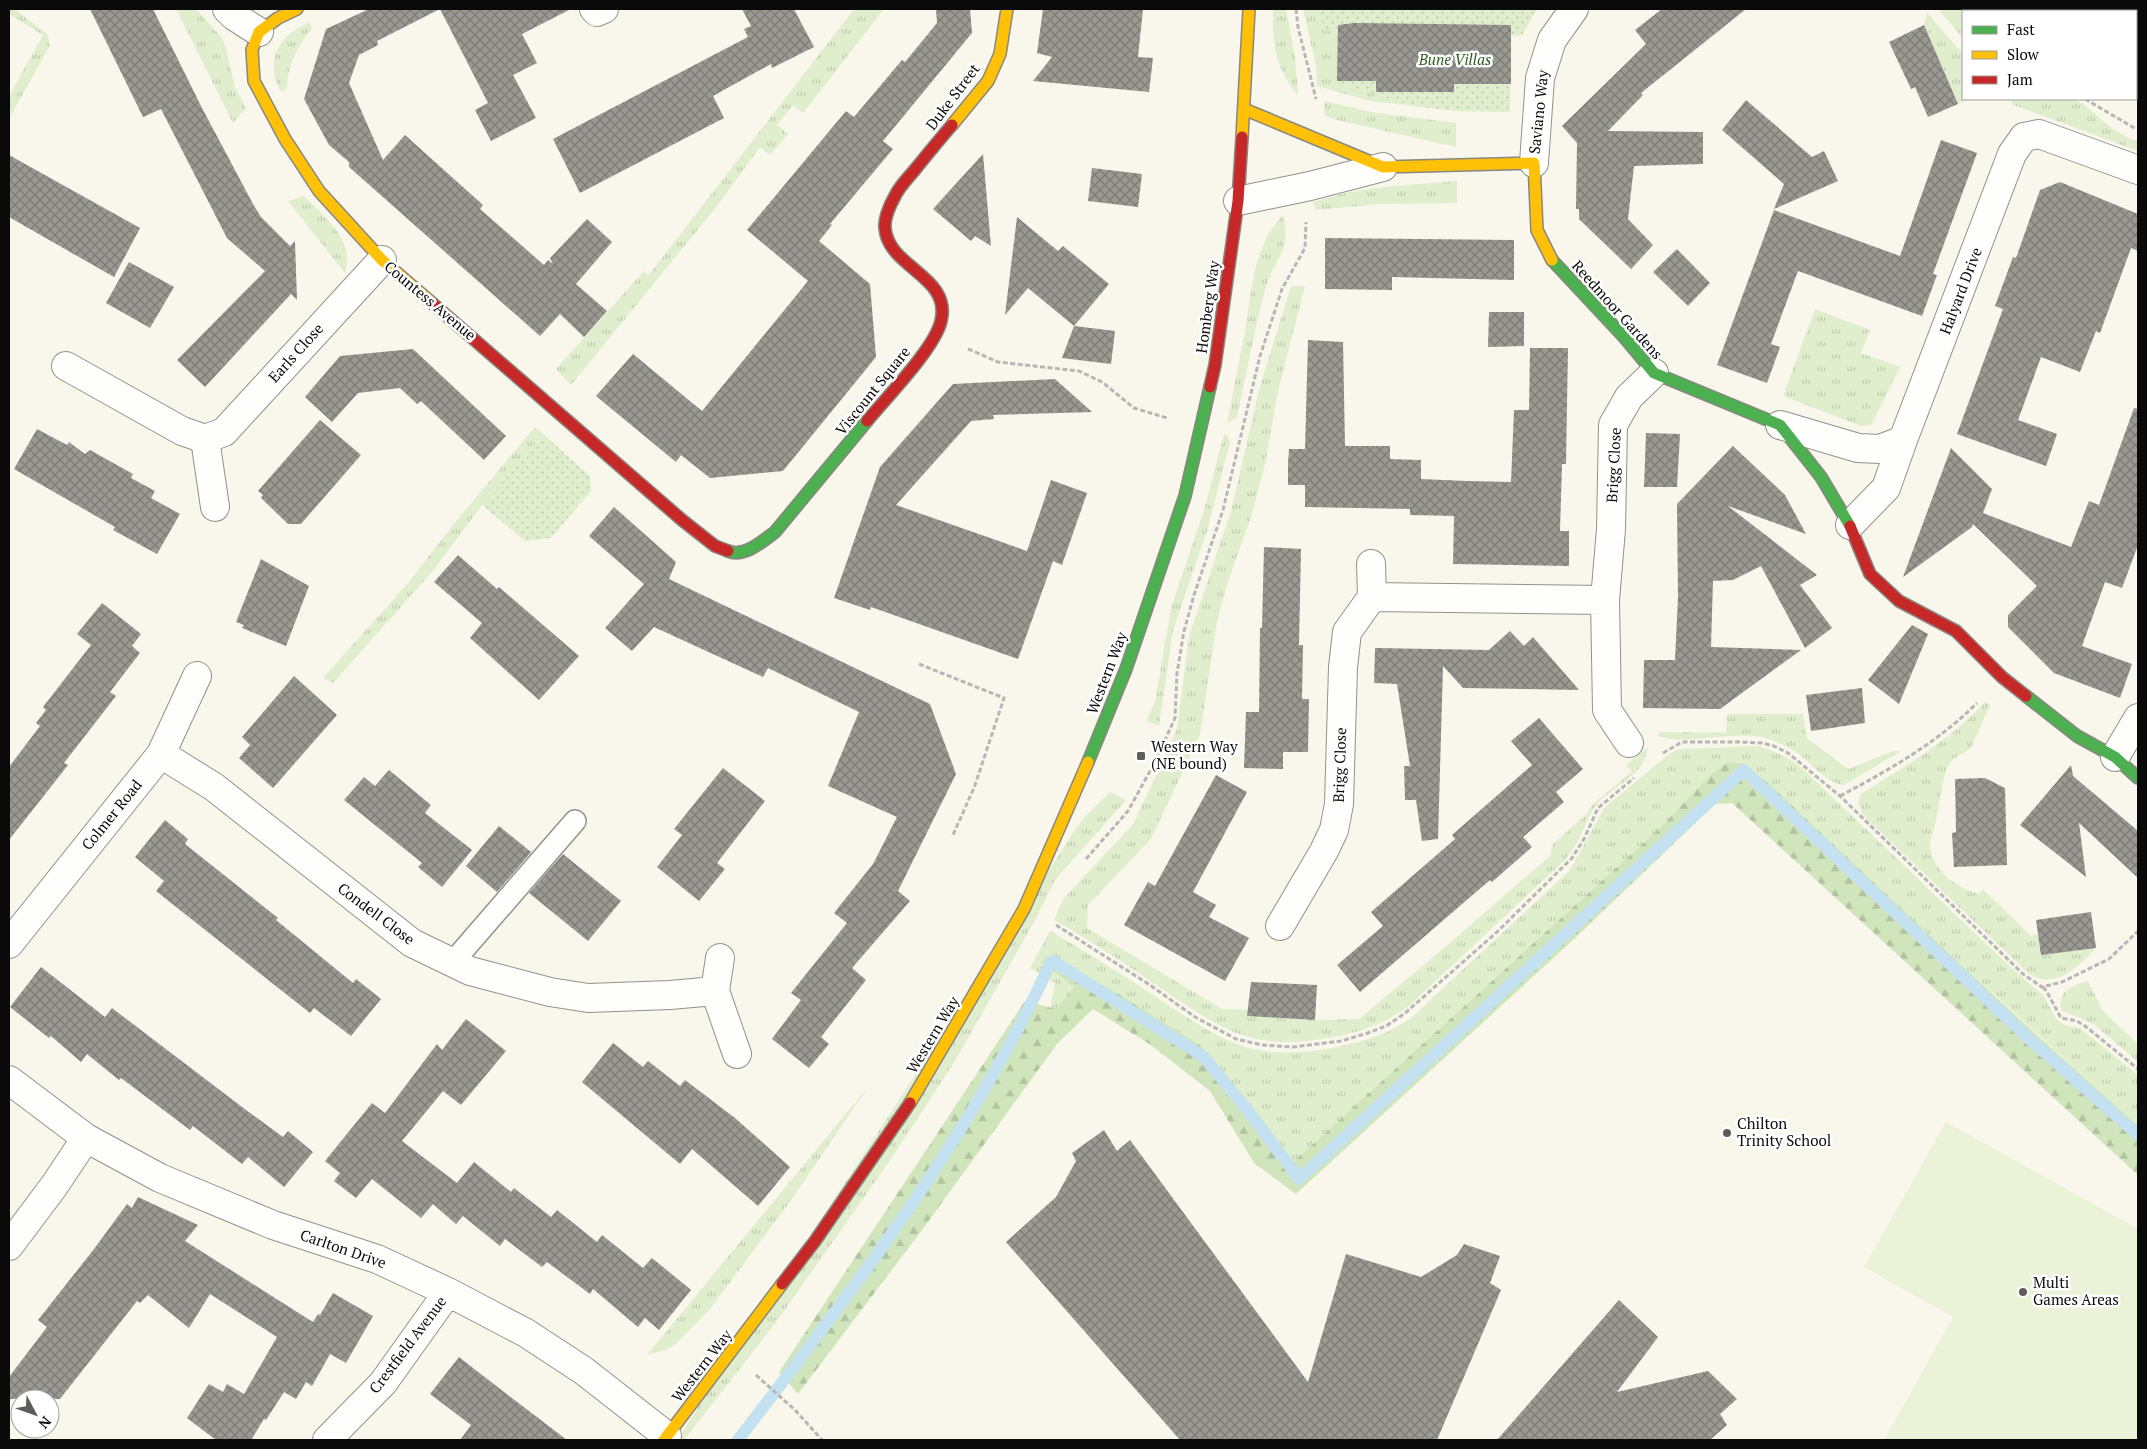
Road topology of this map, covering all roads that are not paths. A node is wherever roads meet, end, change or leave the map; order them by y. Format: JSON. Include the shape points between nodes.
{"nodes":[{"id":1,"x":227,"y":9,"type":"edge"},
{"id":2,"x":297,"y":9,"type":"edge"},
{"id":3,"x":594,"y":9,"type":"edge"},
{"id":4,"x":604,"y":9,"type":"edge"},
{"id":5,"x":1007,"y":9,"type":"edge"},
{"id":6,"x":1249,"y":9,"type":"edge"},
{"id":7,"x":1574,"y":9,"type":"edge"},
{"id":8,"x":258,"y":32,"type":"junction"},
{"id":9,"x":1244,"y":109,"type":"junction"},
{"id":10,"x":1534,"y":163,"type":"junction"},
{"id":11,"x":1383,"y":167,"type":"junction"},
{"id":12,"x":916,"y":168,"type":"joint"},
{"id":13,"x":2138,"y":170,"type":"edge"},
{"id":14,"x":1238,"y":201,"type":"junction"},
{"id":15,"x":382,"y":260,"type":"junction"},
{"id":16,"x":66,"y":366,"type":"dead end"},
{"id":17,"x":1654,"y":373,"type":"junction"},
{"id":18,"x":1780,"y":425,"type":"junction"},
{"id":19,"x":204,"y":438,"type":"junction"},
{"id":20,"x":1903,"y":440,"type":"junction"},
{"id":21,"x":215,"y":507,"type":"dead end"},
{"id":22,"x":682,"y":520,"type":"joint"},
{"id":23,"x":1850,"y":525,"type":"junction"},
{"id":24,"x":1371,"y":564,"type":"dead end"},
{"id":25,"x":1372,"y":597,"type":"junction"},
{"id":26,"x":1605,"y":600,"type":"junction"},
{"id":27,"x":1150,"y":601,"type":"joint"},
{"id":28,"x":197,"y":676,"type":"dead end"},
{"id":29,"x":2138,"y":718,"type":"edge"},
{"id":30,"x":1629,"y":743,"type":"dead end"},
{"id":31,"x":161,"y":754,"type":"junction"},
{"id":32,"x":2116,"y":757,"type":"junction"},
{"id":33,"x":2138,"y":778,"type":"edge"},
{"id":34,"x":575,"y":821,"type":"dead end"},
{"id":35,"x":1280,"y":926,"type":"dead end"},
{"id":36,"x":9,"y":944,"type":"edge"},
{"id":37,"x":720,"y":958,"type":"dead end"},
{"id":38,"x":452,"y":963,"type":"junction"},
{"id":39,"x":715,"y":990,"type":"junction"},
{"id":40,"x":737,"y":1054,"type":"dead end"},
{"id":41,"x":9,"y":1080,"type":"edge"},
{"id":42,"x":86,"y":1138,"type":"junction"},
{"id":43,"x":9,"y":1246,"type":"edge"},
{"id":44,"x":448,"y":1292,"type":"junction"},
{"id":45,"x":665,"y":1438,"type":"edge"},
{"id":46,"x":327,"y":1440,"type":"edge"}],
"edges":[{"from":1,"to":8,"type":"street"},
{"from":2,"to":8,"type":"street"},
{"from":3,"to":4,"type":"street","via":[[596,12]]},
{"from":5,"to":12,"type":"street","name":"Duke Street","via":[[1000,54],[988,81]]},
{"from":6,"to":9,"type":"street","name":"Homberg Way"},
{"from":7,"to":10,"type":"street","name":"Saviano Way","via":[[1552,40],[1540,78]]},
{"from":8,"to":15,"type":"street","name":"Countess Avenue","via":[[252,50],[254,80],[285,139],[318,191]]},
{"from":9,"to":11,"type":"street"},
{"from":9,"to":14,"type":"street","name":"Homberg Way"},
{"from":10,"to":11,"type":"street"},
{"from":10,"to":17,"type":"street","name":"Reedmoor Gardens","via":[[1537,230],[1550,258]]},
{"from":11,"to":14,"type":"street"},
{"from":12,"to":22,"type":"street","name":"Viscount Square","via":[[896,193],[887,214],[886,233],[896,250],[940,295],[942,318],[932,343],[792,513],[758,545],[732,553],[715,546]]},
{"from":13,"to":20,"type":"street","name":"Halyard Drive","via":[[2038,134],[2024,137],[2012,154]]},
{"from":14,"to":27,"type":"street","name":"Homberg Way","via":[[1215,365],[1203,424],[1185,496]]},
{"from":15,"to":19,"type":"street","name":"Earls Close","via":[[224,432]]},
{"from":15,"to":22,"type":"street","name":"Countess Avenue"},
{"from":16,"to":19,"type":"street","via":[[182,431]]},
{"from":17,"to":18,"type":"street","name":"Reedmoor Gardens"},
{"from":17,"to":26,"type":"street","name":"Brigg Close","via":[[1629,397],[1613,425],[1611,529]]},
{"from":18,"to":20,"type":"street","via":[[1858,448],[1880,449]]},
{"from":18,"to":23,"type":"street","name":"Reedmoor Gardens","via":[[1821,476]]},
{"from":19,"to":21,"type":"street"},
{"from":20,"to":23,"type":"street","name":"Halyard Drive","via":[[1886,488]]},
{"from":23,"to":32,"type":"street","name":"Reedmoor Gardens","via":[[1870,574],[1899,601],[1956,631],[2002,677],[2077,736]]},
{"from":24,"to":25,"type":"street"},
{"from":25,"to":26,"type":"street"},
{"from":25,"to":35,"type":"street","name":"Brigg Close","via":[[1347,632],[1339,804],[1334,830]]},
{"from":26,"to":30,"type":"street","name":"Brigg Close","via":[[1607,710]]},
{"from":27,"to":45,"type":"street","name":"Western Way","via":[[1065,818],[1024,908],[990,971],[908,1107],[864,1172]]},
{"from":28,"to":31,"type":"street","name":"Colmer Road"},
{"from":29,"to":32,"type":"street"},
{"from":31,"to":36,"type":"street","name":"Colmer Road"},
{"from":31,"to":38,"type":"street","name":"Condell Close","via":[[214,787],[412,943]]},
{"from":32,"to":33,"type":"street","name":"Reedmoor Gardens"},
{"from":34,"to":38,"type":"lane"},
{"from":37,"to":39,"type":"street"},
{"from":38,"to":39,"type":"street","name":"Condell Close","via":[[470,971],[550,992],[588,998]]},
{"from":39,"to":40,"type":"street"},
{"from":41,"to":42,"type":"street","name":"Carlton Drive"},
{"from":42,"to":43,"type":"street"},
{"from":42,"to":44,"type":"street","name":"Carlton Drive","via":[[160,1178],[273,1224],[377,1259]]},
{"from":44,"to":45,"type":"street","name":"Carlton Drive","via":[[543,1344],[584,1372]]},
{"from":44,"to":46,"type":"street","name":"Crestfield Avenue","via":[[383,1383]]}]}
